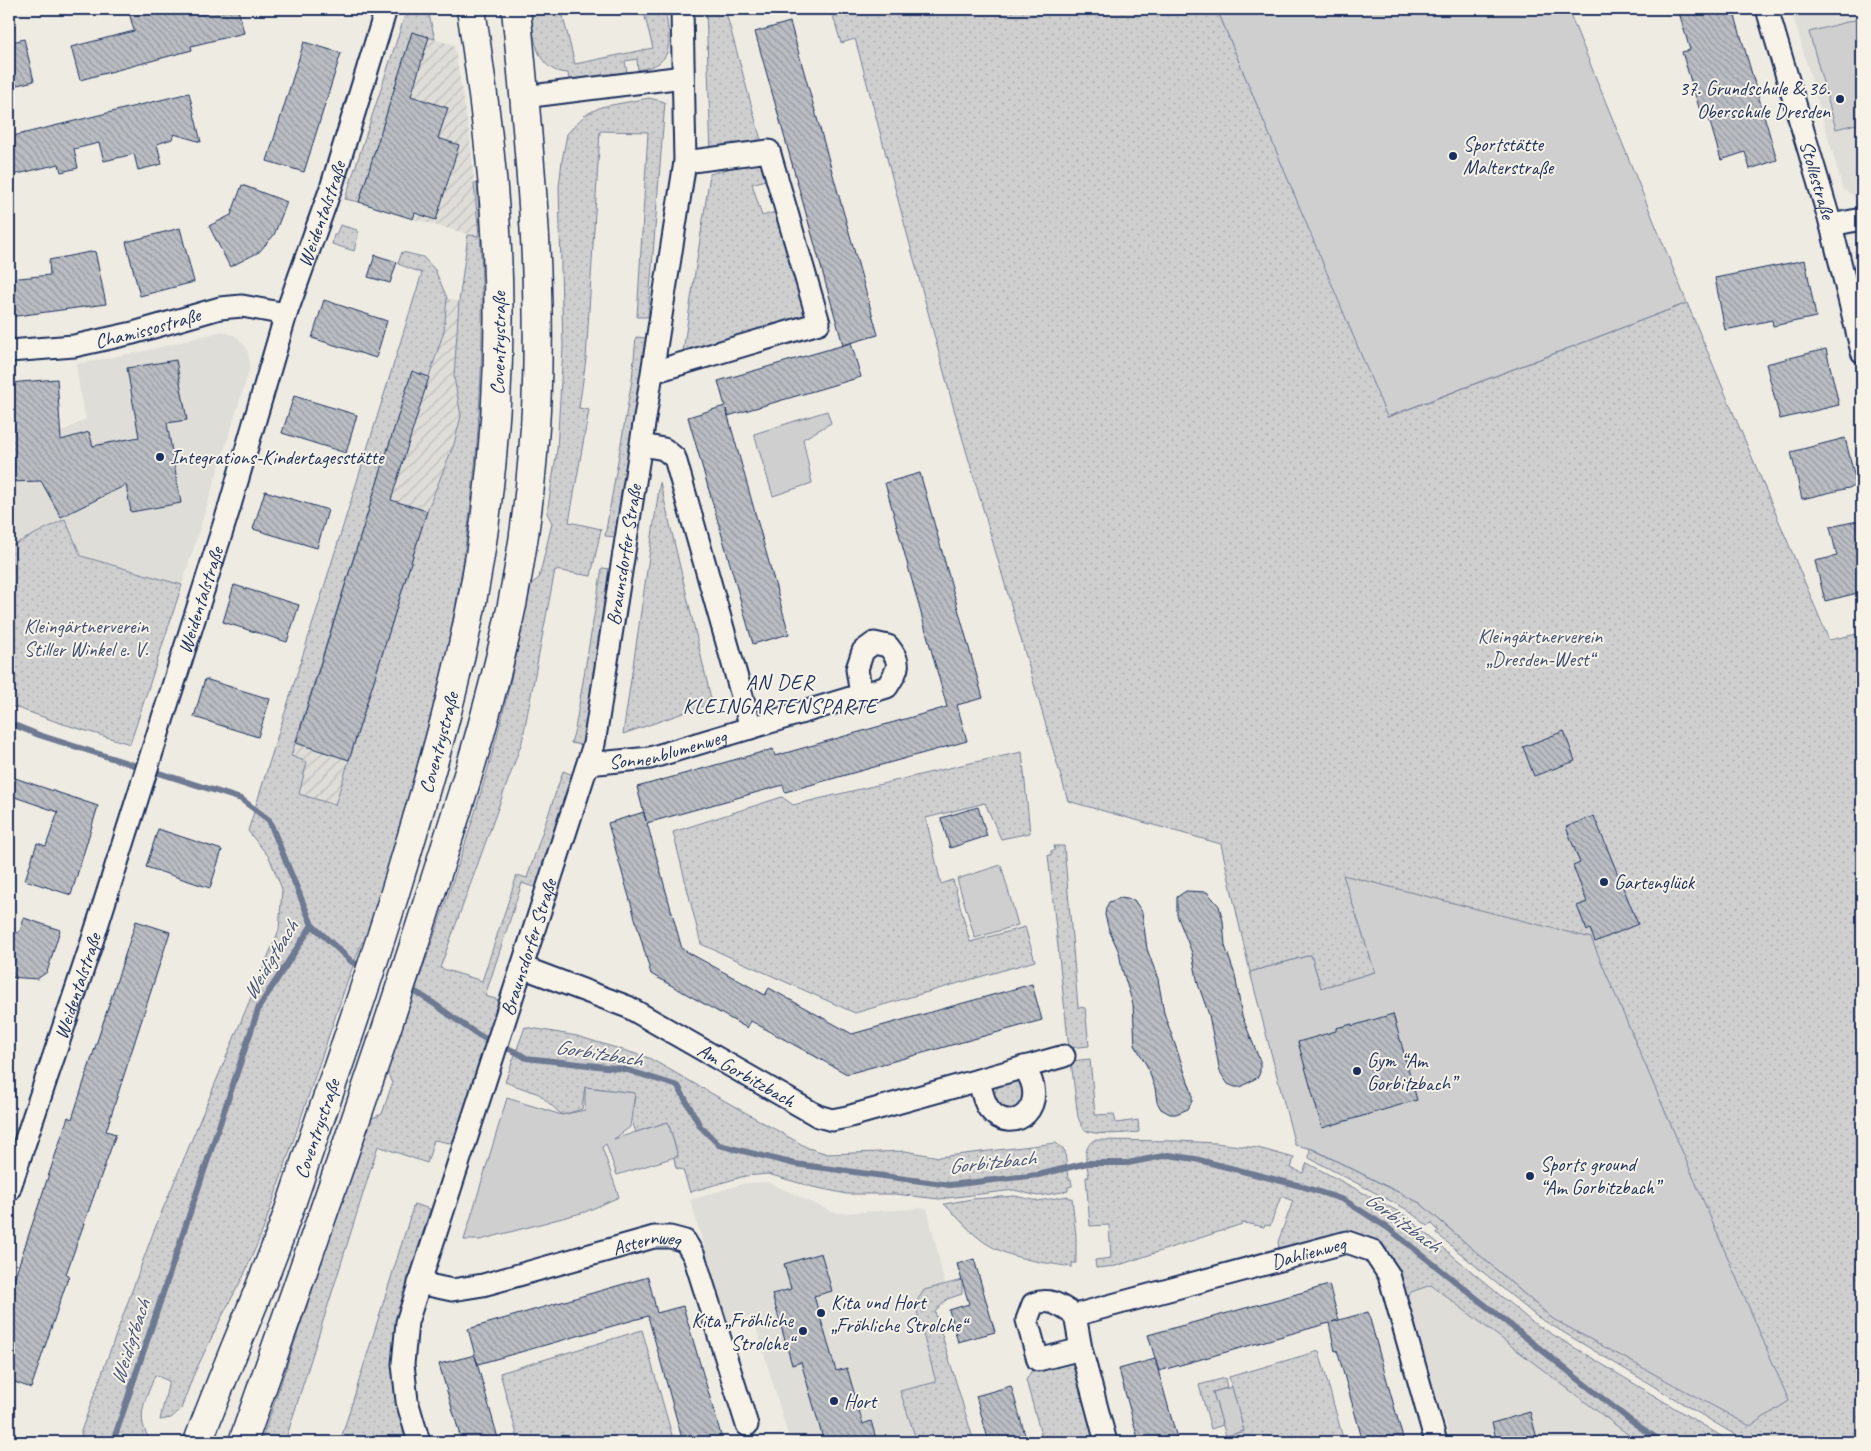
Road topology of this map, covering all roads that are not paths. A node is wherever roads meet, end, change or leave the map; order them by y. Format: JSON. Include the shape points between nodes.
{"nodes":[{"id":1,"x":386,"y":9,"type":"edge"},
{"id":2,"x":471,"y":9,"type":"edge"},
{"id":3,"x":516,"y":9,"type":"edge"},
{"id":4,"x":682,"y":9,"type":"edge"},
{"id":5,"x":1767,"y":9,"type":"edge"},
{"id":6,"x":683,"y":77,"type":"junction"},
{"id":7,"x":524,"y":96,"type":"junction"},
{"id":8,"x":485,"y":101,"type":"junction"},
{"id":9,"x":685,"y":162,"type":"junction"},
{"id":10,"x":1862,"y":219,"type":"edge"},
{"id":11,"x":1831,"y":226,"type":"junction"},
{"id":12,"x":286,"y":314,"type":"junction"},
{"id":13,"x":9,"y":351,"type":"edge"},
{"id":14,"x":1862,"y":352,"type":"edge"},
{"id":15,"x":653,"y":372,"type":"junction"},
{"id":16,"x":642,"y":445,"type":"junction"},
{"id":17,"x":861,"y":695,"type":"dead end"},
{"id":18,"x":750,"y":728,"type":"junction"},
{"id":19,"x":588,"y":764,"type":"junction"},
{"id":20,"x":522,"y":968,"type":"junction"},
{"id":21,"x":1064,"y":1056,"type":"dead end"},
{"id":22,"x":1023,"y":1068,"type":"junction"},
{"id":23,"x":979,"y":1080,"type":"junction"},
{"id":24,"x":9,"y":1190,"type":"edge"},
{"id":25,"x":419,"y":1283,"type":"junction"},
{"id":26,"x":1075,"y":1315,"type":"junction"},
{"id":27,"x":1081,"y":1349,"type":"junction"},
{"id":28,"x":747,"y":1425,"type":"dead end"},
{"id":29,"x":198,"y":1442,"type":"edge"},
{"id":30,"x":243,"y":1442,"type":"edge"},
{"id":31,"x":419,"y":1442,"type":"edge"},
{"id":32,"x":1106,"y":1442,"type":"edge"},
{"id":33,"x":1436,"y":1442,"type":"edge"}],
"edges":[{"from":1,"to":12,"type":"street","name":"Weidentalstraße","via":[[326,202]]},
{"from":2,"to":8,"type":"main road","name":"Coventrystraße"},
{"from":3,"to":7,"type":"main road","name":"Coventrystraße"},
{"from":4,"to":6,"type":"street","name":"Braunsdorfer Straße"},
{"from":5,"to":11,"type":"street","name":"Stollestraße"},
{"from":6,"to":7,"type":"street"},
{"from":6,"to":9,"type":"street","name":"Braunsdorfer Straße"},
{"from":7,"to":8,"type":"main road"},
{"from":7,"to":30,"type":"main road","name":"Coventrystraße","via":[[538,298],[537,371],[524,536],[506,635],[461,799],[409,960]]},
{"from":8,"to":29,"type":"main road","name":"Coventrystraße","via":[[496,230],[498,300],[492,451],[483,535],[467,628],[426,791],[363,992],[277,1244]]},
{"from":9,"to":15,"type":"street","name":"Braunsdorfer Straße"},
{"from":9,"to":15,"type":"street","via":[[769,151],[819,323]]},
{"from":10,"to":11,"type":"street"},
{"from":11,"to":14,"type":"street","name":"Stollestraße"},
{"from":12,"to":13,"type":"street","name":"Chamissostraße","via":[[242,306],[220,308],[74,346]]},
{"from":12,"to":24,"type":"street","name":"Weidentalstraße","via":[[228,512],[91,945]]},
{"from":15,"to":16,"type":"street","name":"Braunsdorfer Straße"},
{"from":16,"to":18,"type":"street","via":[[664,449],[675,458]]},
{"from":16,"to":19,"type":"street","name":"Braunsdorfer Straße","via":[[594,744]]},
{"from":17,"to":18,"type":"street","name":"Sonnenblumenweg"},
{"from":18,"to":19,"type":"street","name":"Sonnenblumenweg","via":[[650,758]]},
{"from":19,"to":20,"type":"street","name":"Braunsdorfer Straße"},
{"from":20,"to":23,"type":"street","name":"Am Gorbitzbach","via":[[628,1007],[818,1116],[832,1120]]},
{"from":20,"to":25,"type":"street","name":"Braunsdorfer Straße"},
{"from":21,"to":22,"type":"street","name":"Am Gorbitzbach"},
{"from":22,"to":23,"type":"street","name":"Am Gorbitzbach"},
{"from":22,"to":23,"type":"street","via":[[1034,1089],[1033,1103],[1026,1114],[1014,1120],[1000,1119],[989,1109]]},
{"from":25,"to":28,"type":"street","name":"Asternweg","via":[[452,1290],[483,1285],[654,1237],[685,1241],[694,1256]]},
{"from":25,"to":31,"type":"street","name":"Braunsdorfer Straße","via":[[407,1322],[403,1364],[407,1401]]},
{"from":26,"to":27,"type":"street"},
{"from":26,"to":27,"type":"street","via":[[1054,1302],[1043,1300],[1033,1304],[1027,1320],[1038,1360]]},
{"from":26,"to":33,"type":"street","name":"Dahlienweg","via":[[1347,1242],[1374,1251],[1389,1275]]},
{"from":27,"to":32,"type":"street"}]}
